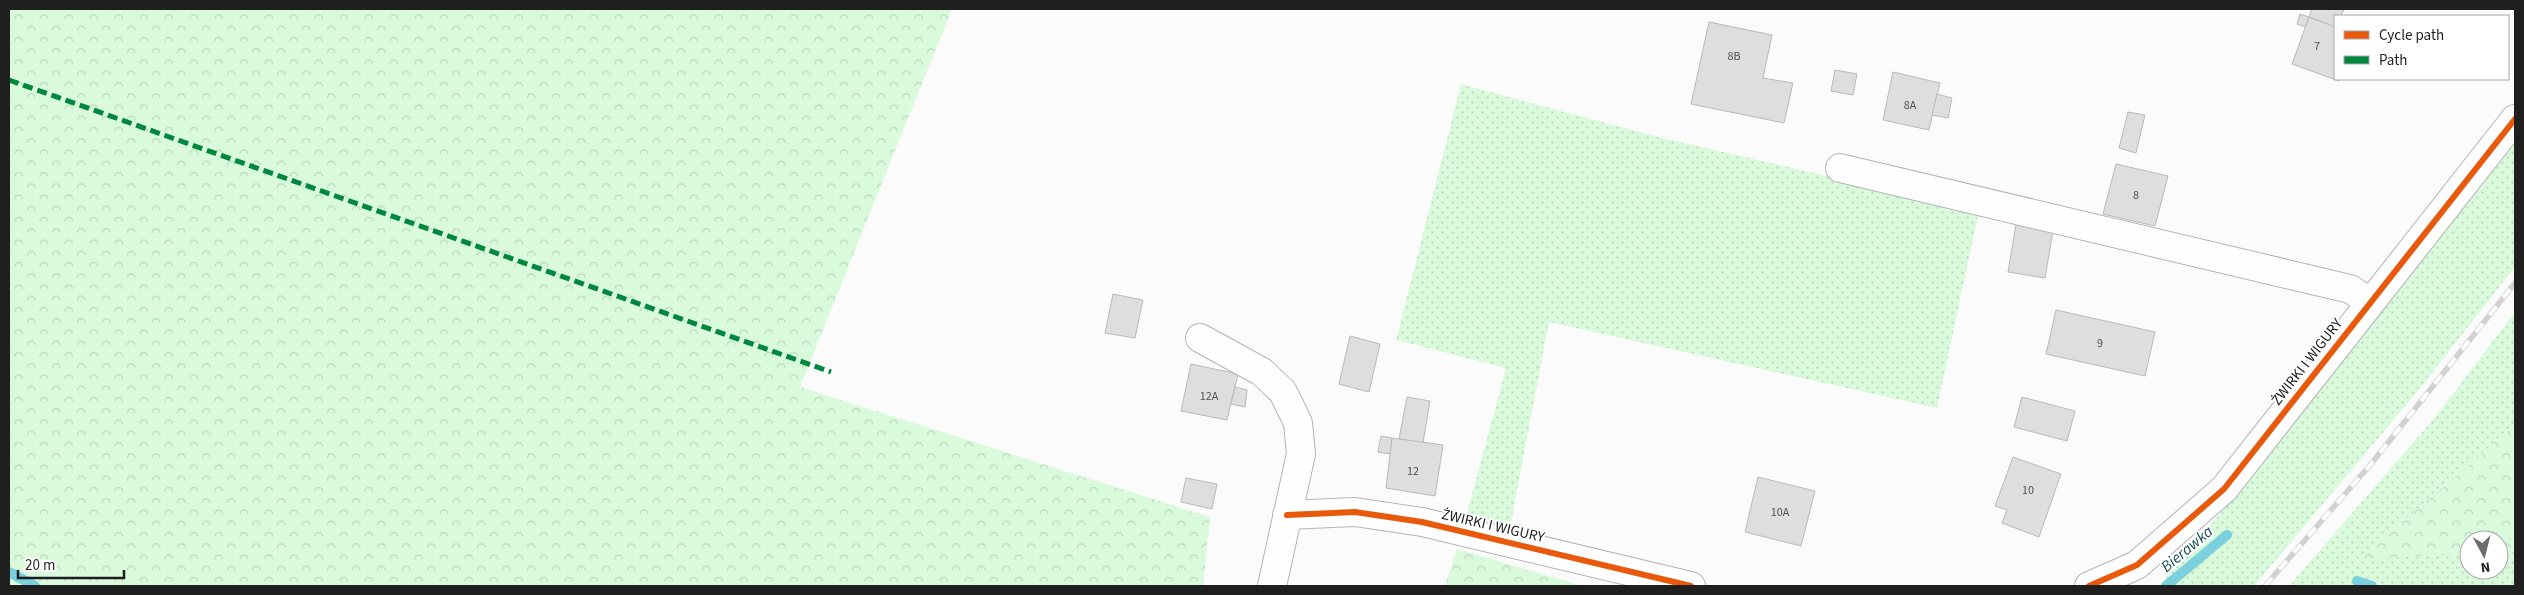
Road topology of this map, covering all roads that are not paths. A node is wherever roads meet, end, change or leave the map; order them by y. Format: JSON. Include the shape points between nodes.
{"nodes":[{"id":1,"x":2515,"y":119,"type":"edge"},
{"id":2,"x":1840,"y":168,"type":"dead end"},
{"id":3,"x":2370,"y":302,"type":"junction"},
{"id":4,"x":1200,"y":338,"type":"dead end"},
{"id":5,"x":1287,"y":516,"type":"junction"},
{"id":6,"x":1272,"y":586,"type":"edge"},
{"id":7,"x":1691,"y":586,"type":"edge"},
{"id":8,"x":2089,"y":586,"type":"edge"}],
"edges":[{"from":1,"to":3,"type":"street","name":"ŻWIRKI I WIGURY"},
{"from":2,"to":3,"type":"street","via":[[2350,290]]},
{"from":3,"to":8,"type":"street","name":"ŻWIRKI I WIGURY","via":[[2224,489],[2137,565]]},
{"from":4,"to":5,"type":"street","via":[[1262,372],[1284,392],[1298,423],[1301,454]]},
{"from":5,"to":6,"type":"street"},
{"from":5,"to":7,"type":"street","name":"ŻWIRKI I WIGURY","via":[[1355,512],[1422,522]]}]}
